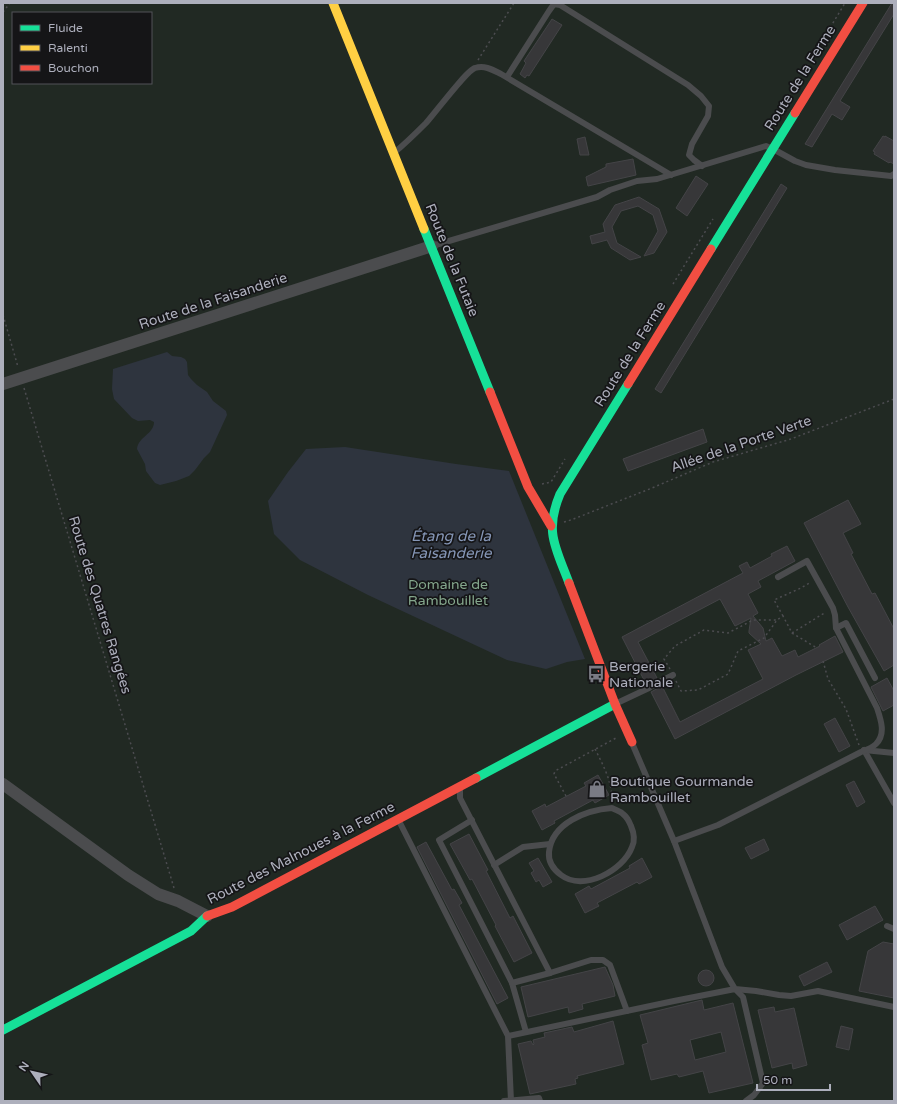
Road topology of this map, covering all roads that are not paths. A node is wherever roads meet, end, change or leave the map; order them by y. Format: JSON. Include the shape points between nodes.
{"nodes":[{"id":1,"x":333,"y":3,"type":"edge"},
{"id":2,"x":863,"y":3,"type":"edge"},
{"id":3,"x":507,"y":77,"type":"junction"},
{"id":4,"x":773,"y":149,"type":"junction"},
{"id":5,"x":393,"y":154,"type":"junction"},
{"id":6,"x":702,"y":166,"type":"junction"},
{"id":7,"x":894,"y":174,"type":"edge"},
{"id":8,"x":671,"y":175,"type":"junction"},
{"id":9,"x":432,"y":246,"type":"junction"},
{"id":10,"x":3,"y":384,"type":"edge"},
{"id":11,"x":551,"y":526,"type":"junction"},
{"id":12,"x":778,"y":577,"type":"dead end"},
{"id":13,"x":836,"y":628,"type":"junction"},
{"id":14,"x":673,"y":675,"type":"road end"},
{"id":15,"x":876,"y":678,"type":"dead end"},
{"id":16,"x":615,"y":704,"type":"junction"},
{"id":17,"x":632,"y":742,"type":"joint"},
{"id":18,"x":863,"y":751,"type":"junction"},
{"id":19,"x":894,"y":753,"type":"edge"},
{"id":20,"x":3,"y":784,"type":"edge"},
{"id":21,"x":460,"y":786,"type":"junction"},
{"id":22,"x":894,"y":803,"type":"edge"},
{"id":23,"x":398,"y":819,"type":"junction"},
{"id":24,"x":472,"y":820,"type":"junction"},
{"id":25,"x":674,"y":841,"type":"junction"},
{"id":26,"x":550,"y":844,"type":"junction"},
{"id":27,"x":494,"y":865,"type":"junction"},
{"id":28,"x":207,"y":916,"type":"junction"},
{"id":29,"x":887,"y":926,"type":"dead end"},
{"id":30,"x":894,"y":929,"type":"edge"},
{"id":31,"x":550,"y":973,"type":"junction"},
{"id":32,"x":512,"y":983,"type":"junction"},
{"id":33,"x":735,"y":989,"type":"junction"},
{"id":34,"x":894,"y":1007,"type":"edge"},
{"id":35,"x":627,"y":1011,"type":"junction"},
{"id":36,"x":3,"y":1030,"type":"edge"},
{"id":37,"x":526,"y":1032,"type":"junction"},
{"id":38,"x":508,"y":1036,"type":"junction"},
{"id":39,"x":508,"y":1101,"type":"edge"},
{"id":40,"x":540,"y":1101,"type":"edge"},
{"id":41,"x":746,"y":1101,"type":"edge"}],
"edges":[{"from":1,"to":5,"type":"street","name":"Route de la Futaie"},
{"from":2,"to":4,"type":"street","name":"Route de la Ferme"},
{"from":3,"to":5,"type":"lane","via":[[490,68],[473,68],[426,122]]},
{"from":3,"to":6,"type":"lane","via":[[554,4],[560,5],[688,85],[701,96],[709,106],[708,116],[692,144],[689,155]]},
{"from":3,"to":8,"type":"lane"},
{"from":4,"to":6,"type":"lane","via":[[766,146]]},
{"from":4,"to":7,"type":"lane","via":[[806,165],[870,174]]},
{"from":4,"to":11,"type":"street","name":"Route de la Ferme","via":[[560,494]]},
{"from":5,"to":9,"type":"street","name":"Route de la Futaie"},
{"from":6,"to":8,"type":"lane"},
{"from":8,"to":9,"type":"lane","via":[[637,181],[597,197]]},
{"from":9,"to":10,"type":"street","name":"Route de la Faisanderie"},
{"from":9,"to":11,"type":"street","name":"Route de la Futaie","via":[[528,487]]},
{"from":11,"to":16,"type":"street","name":"Route de la Ferme","via":[[553,541]]},
{"from":12,"to":13,"type":"lane","via":[[807,561],[833,608]]},
{"from":13,"to":15,"type":"lane","via":[[846,623]]},
{"from":13,"to":18,"type":"lane","via":[[882,720],[882,734],[876,745]]},
{"from":14,"to":16,"type":"lane"},
{"from":16,"to":17,"type":"street","name":"Route de la Ferme"},
{"from":16,"to":21,"type":"street","name":"Route des Malnoues à la Ferme"},
{"from":17,"to":25,"type":"lane"},
{"from":18,"to":19,"type":"lane"},
{"from":18,"to":22,"type":"lane"},
{"from":18,"to":25,"type":"lane","via":[[718,825]]},
{"from":20,"to":28,"type":"street","via":[[158,894]]},
{"from":21,"to":23,"type":"street","name":"Route des Malnoues à la Ferme"},
{"from":21,"to":24,"type":"lane","via":[[460,798]]},
{"from":23,"to":28,"type":"street","name":"Route des Malnoues à la Ferme","via":[[232,907]]},
{"from":23,"to":38,"type":"lane"},
{"from":24,"to":27,"type":"lane"},
{"from":24,"to":32,"type":"lane","via":[[439,840]]},
{"from":25,"to":33,"type":"lane","via":[[722,968]]},
{"from":26,"to":26,"type":"lane","via":[[564,825],[575,818],[603,809],[612,808],[622,813],[633,830],[632,848],[618,865],[600,877],[579,882],[560,875],[553,868],[549,858]]},
{"from":26,"to":27,"type":"lane","via":[[523,847]]},
{"from":27,"to":31,"type":"lane"},
{"from":28,"to":36,"type":"street","name":"Route des Malnoues à la Ferme","via":[[191,931]]},
{"from":29,"to":30,"type":"lane"},
{"from":31,"to":32,"type":"lane"},
{"from":31,"to":35,"type":"lane","via":[[591,960],[603,960],[610,965]]},
{"from":32,"to":37,"type":"lane"},
{"from":33,"to":34,"type":"lane","via":[[791,996],[818,991]]},
{"from":33,"to":35,"type":"lane"},
{"from":33,"to":41,"type":"lane","via":[[742,997],[763,1083]]},
{"from":35,"to":37,"type":"lane"},
{"from":37,"to":38,"type":"lane"},
{"from":38,"to":39,"type":"lane"},
{"from":39,"to":40,"type":"lane","via":[[539,1098]]}]}
